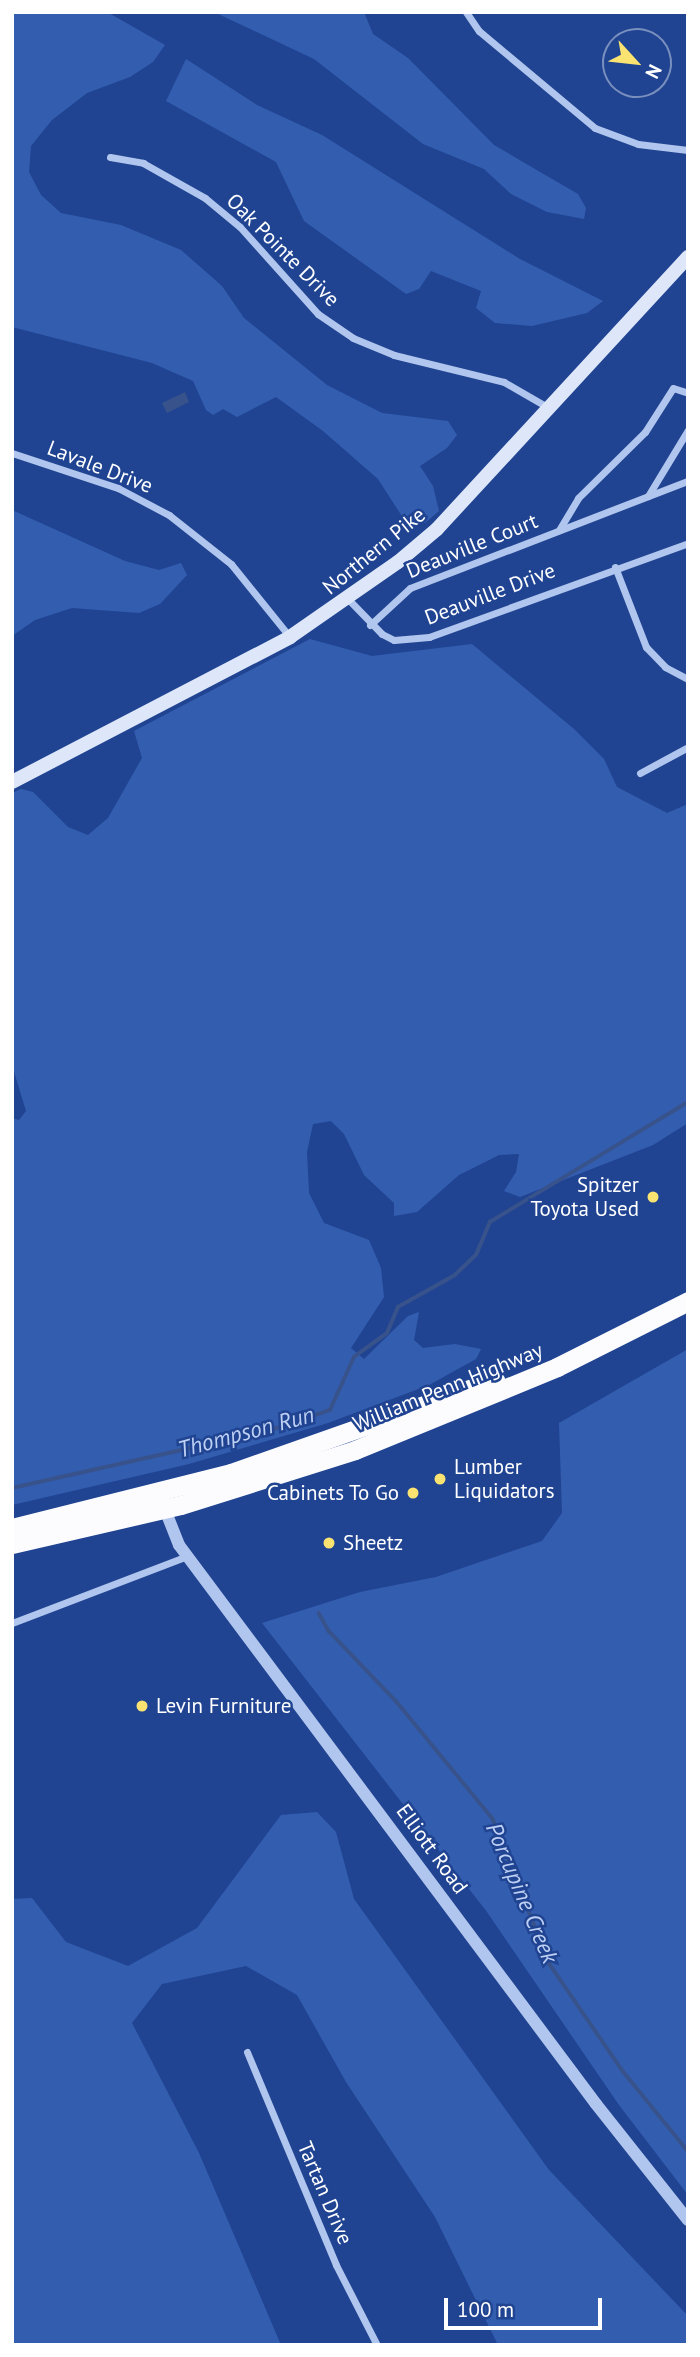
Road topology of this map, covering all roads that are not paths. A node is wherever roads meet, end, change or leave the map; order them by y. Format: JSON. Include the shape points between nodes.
{"nodes":[{"id":1,"x":466,"y":12,"type":"edge"},
{"id":2,"x":688,"y":150,"type":"edge"},
{"id":3,"x":110,"y":157,"type":"dead end"},
{"id":4,"x":688,"y":257,"type":"edge"},
{"id":5,"x":688,"y":393,"type":"edge"},
{"id":6,"x":549,"y":409,"type":"junction"},
{"id":7,"x":688,"y":430,"type":"edge"},
{"id":8,"x":12,"y":453,"type":"edge"},
{"id":9,"x":688,"y":481,"type":"edge"},
{"id":10,"x":648,"y":496,"type":"junction"},
{"id":11,"x":559,"y":531,"type":"junction"},
{"id":12,"x":688,"y":542,"type":"edge"},
{"id":13,"x":615,"y":567,"type":"junction"},
{"id":14,"x":349,"y":600,"type":"junction"},
{"id":15,"x":369,"y":625,"type":"junction"},
{"id":16,"x":290,"y":637,"type":"junction"},
{"id":17,"x":688,"y":679,"type":"edge"},
{"id":18,"x":688,"y":747,"type":"edge"},
{"id":19,"x":640,"y":773,"type":"dead end"},
{"id":20,"x":12,"y":782,"type":"edge"},
{"id":21,"x":688,"y":1286,"type":"edge"},
{"id":22,"x":688,"y":1301,"type":"edge"},
{"id":23,"x":162,"y":1501,"type":"junction"},
{"id":24,"x":12,"y":1528,"type":"edge"},
{"id":25,"x":12,"y":1544,"type":"edge"},
{"id":26,"x":187,"y":1556,"type":"junction"},
{"id":27,"x":12,"y":1623,"type":"edge"},
{"id":28,"x":247,"y":2052,"type":"dead end"},
{"id":29,"x":688,"y":2220,"type":"edge"},
{"id":30,"x":377,"y":2345,"type":"edge"}],
"edges":[{"from":1,"to":2,"type":"street","via":[[478,31],[595,128],[638,144]]},
{"from":3,"to":6,"type":"street","name":"Oak Pointe Drive","via":[[143,163],[205,198],[240,227],[318,314],[353,338],[394,355],[504,382]]},
{"from":4,"to":6,"type":"main road","name":"Northern Pike"},
{"from":5,"to":11,"type":"street","name":"Deauville Court","via":[[673,388],[645,432],[578,498]]},
{"from":6,"to":14,"type":"main road","name":"Northern Pike","via":[[437,529]]},
{"from":7,"to":10,"type":"street"},
{"from":8,"to":16,"type":"street","name":"Lavale Drive","via":[[118,488],[181,522],[231,564]]},
{"from":9,"to":10,"type":"street","name":"Deauville Court"},
{"from":10,"to":11,"type":"street","name":"Deauville Court"},
{"from":11,"to":15,"type":"street","name":"Deauville Court","via":[[410,588]]},
{"from":12,"to":13,"type":"street","name":"Deauville Drive"},
{"from":13,"to":15,"type":"street","name":"Deauville Drive","via":[[429,637],[394,640]]},
{"from":13,"to":17,"type":"street","via":[[646,647],[665,667]]},
{"from":14,"to":15,"type":"street","name":"Deauville Drive"},
{"from":14,"to":16,"type":"main road","name":"Northern Pike"},
{"from":16,"to":20,"type":"main road","name":"Northern Pike"},
{"from":18,"to":19,"type":"street"},
{"from":21,"to":23,"type":"highway","name":"William Penn Highway","via":[[551,1355],[465,1392]]},
{"from":22,"to":23,"type":"highway","name":"William Penn Highway","via":[[557,1367],[394,1436]]},
{"from":23,"to":24,"type":"highway","name":"William Penn Highway"},
{"from":23,"to":25,"type":"highway","name":"William Penn Highway"},
{"from":23,"to":26,"type":"street","name":"Elliott Road","via":[[172,1533]]},
{"from":26,"to":27,"type":"street"},
{"from":26,"to":29,"type":"street","name":"Elliott Road","via":[[596,2104]]},
{"from":28,"to":30,"type":"street","name":"Tartan Drive","via":[[336,2265]]}]}
